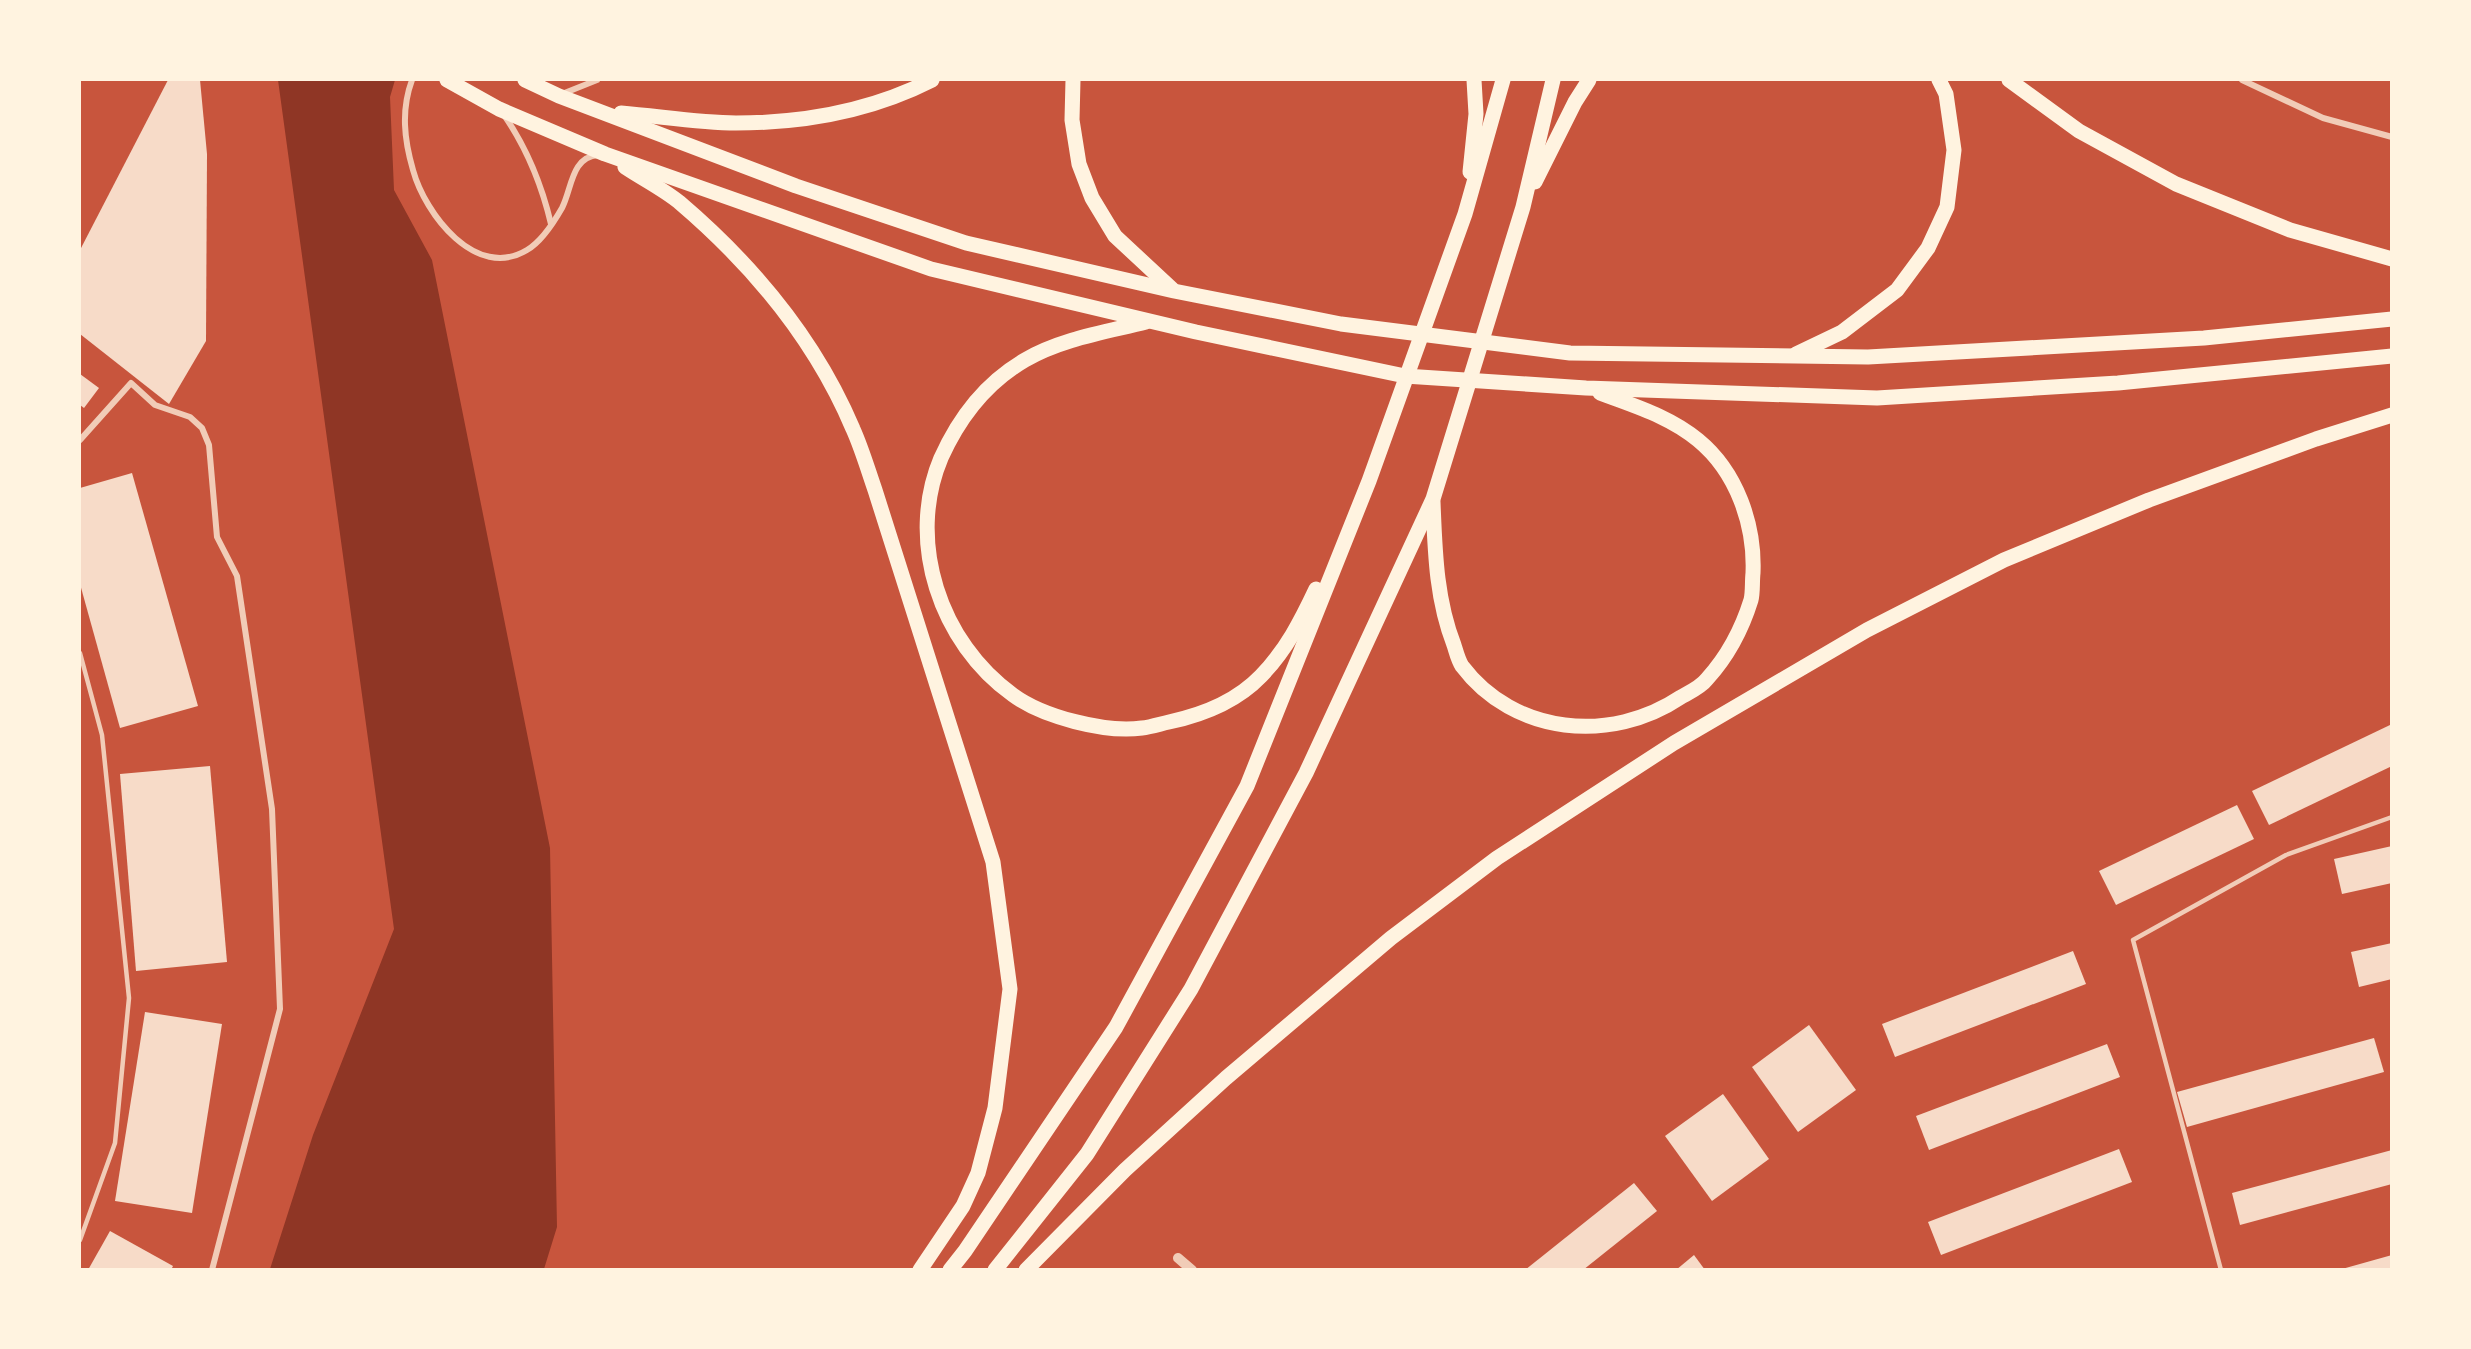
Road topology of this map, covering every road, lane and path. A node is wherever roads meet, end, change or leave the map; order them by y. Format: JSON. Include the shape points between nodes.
{"nodes":[{"id":1,"x":412,"y":80,"type":"edge"},
{"id":2,"x":447,"y":80,"type":"edge"},
{"id":3,"x":525,"y":80,"type":"edge"},
{"id":4,"x":597,"y":80,"type":"edge"},
{"id":5,"x":932,"y":80,"type":"edge"},
{"id":6,"x":1074,"y":80,"type":"edge"},
{"id":7,"x":1474,"y":80,"type":"edge"},
{"id":8,"x":1503,"y":80,"type":"edge"},
{"id":9,"x":1553,"y":80,"type":"edge"},
{"id":10,"x":1589,"y":80,"type":"edge"},
{"id":11,"x":1938,"y":80,"type":"edge"},
{"id":12,"x":2009,"y":80,"type":"edge"},
{"id":13,"x":2242,"y":80,"type":"edge"},
{"id":14,"x":559,"y":96,"type":"junction"},
{"id":15,"x":499,"y":109,"type":"junction"},
{"id":16,"x":602,"y":111,"type":"junction"},
{"id":17,"x":2391,"y":137,"type":"edge"},
{"id":18,"x":605,"y":154,"type":"junction"},
{"id":19,"x":1523,"y":207,"type":"junction"},
{"id":20,"x":1466,"y":214,"type":"junction"},
{"id":21,"x":551,"y":224,"type":"junction"},
{"id":22,"x":2391,"y":259,"type":"edge"},
{"id":23,"x":1174,"y":291,"type":"junction"},
{"id":24,"x":2391,"y":319,"type":"edge"},
{"id":25,"x":1150,"y":321,"type":"junction"},
{"id":26,"x":2391,"y":356,"type":"edge"},
{"id":27,"x":1792,"y":357,"type":"junction"},
{"id":28,"x":1586,"y":388,"type":"junction"},
{"id":29,"x":2391,"y":415,"type":"edge"},
{"id":30,"x":80,"y":440,"type":"edge"},
{"id":31,"x":1369,"y":481,"type":"junction"},
{"id":32,"x":1433,"y":499,"type":"junction"},
{"id":33,"x":80,"y":653,"type":"edge"},
{"id":34,"x":2391,"y":817,"type":"edge"},
{"id":35,"x":80,"y":1240,"type":"edge"},
{"id":36,"x":1178,"y":1258,"type":"dead end"},
{"id":37,"x":212,"y":1269,"type":"edge"},
{"id":38,"x":920,"y":1269,"type":"edge"},
{"id":39,"x":950,"y":1269,"type":"edge"},
{"id":40,"x":995,"y":1269,"type":"edge"},
{"id":41,"x":1026,"y":1269,"type":"edge"},
{"id":42,"x":1192,"y":1269,"type":"edge"},
{"id":43,"x":2220,"y":1269,"type":"edge"}],
"edges":[{"from":1,"to":21,"type":"street","via":[[405,117],[409,156],[421,191],[454,237],[478,255],[512,258],[541,239]]},
{"from":2,"to":15,"type":"highway"},
{"from":3,"to":14,"type":"highway"},
{"from":4,"to":14,"type":"street"},
{"from":5,"to":16,"type":"highway","via":[[861,108],[804,120],[734,123]]},
{"from":6,"to":23,"type":"highway","via":[[1072,120],[1079,164],[1092,198],[1115,236]]},
{"from":7,"to":20,"type":"highway","via":[[1476,114]]},
{"from":8,"to":20,"type":"highway"},
{"from":9,"to":19,"type":"highway"},
{"from":10,"to":19,"type":"highway"},
{"from":11,"to":27,"type":"highway","via":[[1946,94],[1954,150],[1947,207],[1928,248],[1896,290],[1842,332]]},
{"from":12,"to":22,"type":"highway","via":[[2079,131],[2176,184],[2290,230]]},
{"from":13,"to":17,"type":"street","via":[[2323,118]]},
{"from":14,"to":16,"type":"highway"},
{"from":15,"to":18,"type":"highway"},
{"from":15,"to":21,"type":"street","via":[[532,168]]},
{"from":16,"to":23,"type":"highway","via":[[796,186],[966,243]]},
{"from":18,"to":21,"type":"street","via":[[582,161]]},
{"from":18,"to":25,"type":"highway","via":[[931,269]]},
{"from":18,"to":38,"type":"highway","via":[[677,201],[741,261],[787,313],[826,374],[854,430],[875,490],[993,862],[1010,989],[995,1108],[978,1173],[963,1206]]},
{"from":19,"to":32,"type":"highway"},
{"from":20,"to":31,"type":"highway"},
{"from":23,"to":27,"type":"highway","via":[[1341,324],[1570,353]]},
{"from":24,"to":27,"type":"highway","via":[[2204,338],[1868,357]]},
{"from":25,"to":28,"type":"highway","via":[[1405,376]]},
{"from":25,"to":31,"type":"highway","via":[[1070,341],[1026,359],[994,383],[967,411],[934,475],[926,515],[929,564],[945,614],[978,663],[1013,695],[1052,716],[1094,725],[1141,728],[1185,719],[1227,703],[1260,677],[1292,639]]},
{"from":26,"to":28,"type":"highway","via":[[2118,382],[1877,398]]},
{"from":28,"to":32,"type":"highway","via":[[1657,414],[1698,440],[1724,469],[1745,509],[1754,549],[1752,598],[1731,648],[1706,681],[1668,706],[1629,722],[1578,728],[1535,720],[1495,700],[1461,664],[1444,620],[1436,567]]},
{"from":29,"to":41,"type":"highway","via":[[2149,500],[2004,560],[1867,630],[1674,743],[1497,858],[1391,938],[1150,1147]]},
{"from":30,"to":37,"type":"street","via":[[131,383],[155,405],[190,417],[202,428],[209,445],[217,537],[237,576],[272,809],[280,1009]]},
{"from":31,"to":39,"type":"highway","via":[[1247,786],[1116,1027]]},
{"from":32,"to":40,"type":"highway","via":[[1306,773],[1191,989],[1087,1154]]},
{"from":33,"to":35,"type":"lane","via":[[102,735],[129,999],[115,1143]]},
{"from":34,"to":43,"type":"lane","via":[[2286,855],[2133,940]]},
{"from":36,"to":42,"type":"street"}]}
